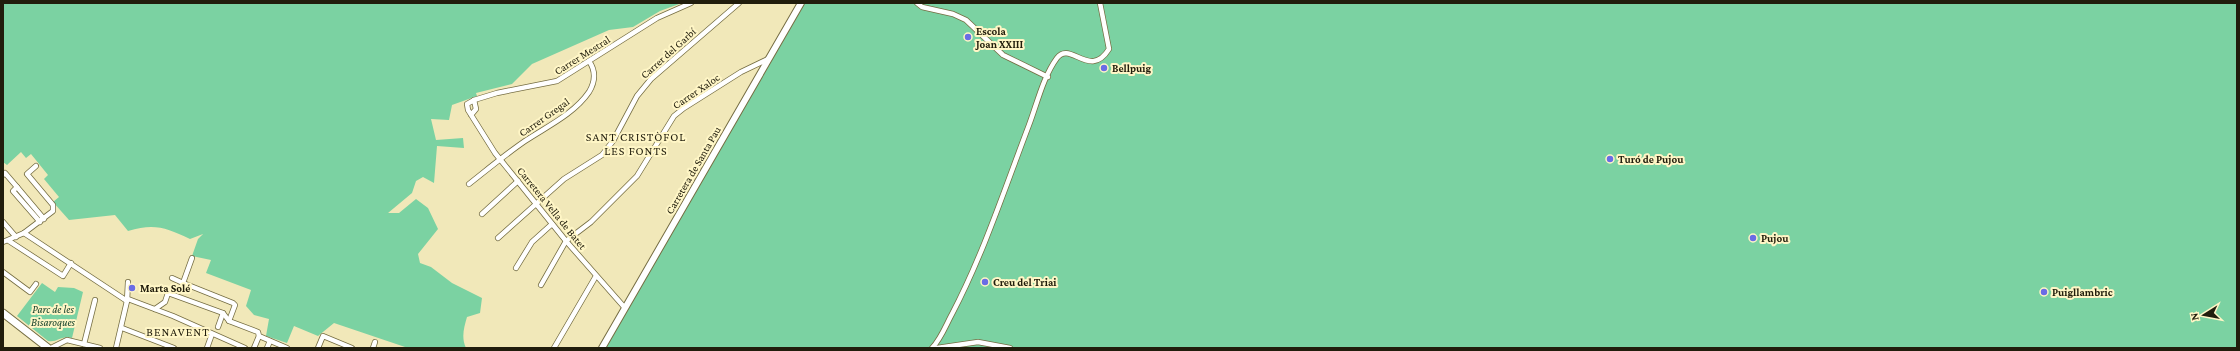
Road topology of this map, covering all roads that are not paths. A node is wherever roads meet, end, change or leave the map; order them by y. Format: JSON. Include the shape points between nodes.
{"nodes":[{"id":1,"x":691,"y":3,"type":"edge"},
{"id":2,"x":739,"y":3,"type":"edge"},
{"id":3,"x":801,"y":3,"type":"edge"},
{"id":4,"x":916,"y":3,"type":"edge"},
{"id":5,"x":1100,"y":3,"type":"edge"},
{"id":6,"x":768,"y":59,"type":"junction"},
{"id":7,"x":589,"y":61,"type":"junction"},
{"id":8,"x":1048,"y":78,"type":"junction"},
{"id":9,"x":474,"y":100,"type":"junction"},
{"id":10,"x":471,"y":115,"type":"junction"},
{"id":11,"x":500,"y":159,"type":"junction"},
{"id":12,"x":36,"y":166,"type":"dead end"},
{"id":13,"x":3,"y":175,"type":"edge"},
{"id":14,"x":518,"y":181,"type":"junction"},
{"id":15,"x":469,"y":184,"type":"dead end"},
{"id":16,"x":535,"y":203,"type":"junction"},
{"id":17,"x":482,"y":214,"type":"dead end"},
{"id":18,"x":42,"y":220,"type":"junction"},
{"id":19,"x":3,"y":222,"type":"edge"},
{"id":20,"x":552,"y":224,"type":"junction"},
{"id":21,"x":24,"y":233,"type":"junction"},
{"id":22,"x":16,"y":238,"type":"junction"},
{"id":23,"x":498,"y":238,"type":"dead end"},
{"id":24,"x":9,"y":241,"type":"junction"},
{"id":25,"x":566,"y":241,"type":"junction"},
{"id":26,"x":3,"y":242,"type":"edge"},
{"id":27,"x":192,"y":258,"type":"dead end"},
{"id":28,"x":71,"y":263,"type":"junction"},
{"id":29,"x":516,"y":268,"type":"dead end"},
{"id":30,"x":3,"y":272,"type":"edge"},
{"id":31,"x":596,"y":276,"type":"junction"},
{"id":32,"x":172,"y":278,"type":"dead end"},
{"id":33,"x":128,"y":282,"type":"dead end"},
{"id":34,"x":183,"y":283,"type":"junction"},
{"id":35,"x":36,"y":284,"type":"dead end"},
{"id":36,"x":541,"y":285,"type":"dead end"},
{"id":37,"x":95,"y":300,"type":"dead end"},
{"id":38,"x":128,"y":300,"type":"junction"},
{"id":39,"x":155,"y":308,"type":"junction"},
{"id":40,"x":625,"y":308,"type":"junction"},
{"id":41,"x":223,"y":314,"type":"junction"},
{"id":42,"x":4,"y":317,"type":"edge"},
{"id":43,"x":229,"y":321,"type":"junction"},
{"id":44,"x":218,"y":327,"type":"dead end"},
{"id":45,"x":122,"y":328,"type":"junction"},
{"id":46,"x":212,"y":334,"type":"junction"},
{"id":47,"x":259,"y":336,"type":"junction"},
{"id":48,"x":270,"y":341,"type":"junction"},
{"id":49,"x":375,"y":342,"type":"dead end"},
{"id":50,"x":84,"y":344,"type":"junction"},
{"id":51,"x":50,"y":348,"type":"edge"},
{"id":52,"x":100,"y":348,"type":"edge"},
{"id":53,"x":116,"y":348,"type":"edge"},
{"id":54,"x":174,"y":348,"type":"edge"},
{"id":55,"x":207,"y":348,"type":"edge"},
{"id":56,"x":245,"y":348,"type":"edge"},
{"id":57,"x":254,"y":348,"type":"edge"},
{"id":58,"x":267,"y":348,"type":"edge"},
{"id":59,"x":287,"y":348,"type":"edge"},
{"id":60,"x":318,"y":348,"type":"edge"},
{"id":61,"x":352,"y":348,"type":"edge"},
{"id":62,"x":373,"y":348,"type":"edge"},
{"id":63,"x":554,"y":348,"type":"edge"},
{"id":64,"x":602,"y":348,"type":"edge"},
{"id":65,"x":932,"y":348,"type":"edge"},
{"id":66,"x":937,"y":348,"type":"edge"},
{"id":67,"x":1010,"y":348,"type":"edge"}],
"edges":[{"from":1,"to":7,"type":"street","name":"Carrer Mestral","via":[[660,16]]},
{"from":2,"to":16,"type":"street","name":"Carrer del Garbí","via":[[651,79],[637,96],[613,141],[602,155],[564,179]]},
{"from":3,"to":6,"type":"main road","name":"Carretera de Santa Pau"},
{"from":4,"to":8,"type":"street","via":[[966,20],[1003,55]]},
{"from":5,"to":8,"type":"street","via":[[1109,42],[1106,54],[1090,63],[1071,53],[1063,53],[1058,57]]},
{"from":6,"to":25,"type":"street","name":"Carrer Xaloc","via":[[741,72],[680,111],[632,182],[591,222]]},
{"from":6,"to":40,"type":"main road","name":"Carretera de Santa Pau"},
{"from":7,"to":9,"type":"street","name":"Carrer Mestral","via":[[550,84],[497,93]]},
{"from":7,"to":11,"type":"street","name":"Carrer Gregal","via":[[594,77],[592,86],[584,98],[566,114]]},
{"from":8,"to":65,"type":"street","via":[[969,278]]},
{"from":9,"to":10,"type":"street","via":[[477,106]]},
{"from":9,"to":10,"type":"street","via":[[467,106]]},
{"from":10,"to":11,"type":"street","name":"Carretera Vella de Batet"},
{"from":11,"to":14,"type":"street","name":"Carretera Vella de Batet"},
{"from":11,"to":15,"type":"street","name":"Carrer Gregal"},
{"from":12,"to":18,"type":"street","via":[[27,174],[54,208],[52,213]]},
{"from":13,"to":18,"type":"street","via":[[5,173]]},
{"from":14,"to":16,"type":"street","name":"Carretera Vella de Batet"},
{"from":14,"to":17,"type":"street"},
{"from":16,"to":20,"type":"street","name":"Carretera Vella de Batet"},
{"from":16,"to":23,"type":"street","name":"Carrer del Garbí"},
{"from":18,"to":21,"type":"street"},
{"from":19,"to":22,"type":"street"},
{"from":20,"to":25,"type":"street","name":"Carretera Vella de Batet"},
{"from":20,"to":29,"type":"street","via":[[532,242]]},
{"from":21,"to":22,"type":"street"},
{"from":21,"to":28,"type":"street"},
{"from":22,"to":24,"type":"street"},
{"from":24,"to":26,"type":"street"},
{"from":24,"to":28,"type":"street","via":[[63,276]]},
{"from":25,"to":31,"type":"street","name":"Carretera Vella de Batet"},
{"from":25,"to":36,"type":"street"},
{"from":27,"to":34,"type":"street"},
{"from":28,"to":38,"type":"street"},
{"from":30,"to":35,"type":"street","via":[[30,292]]},
{"from":31,"to":40,"type":"street","name":"Carretera Vella de Batet"},
{"from":31,"to":63,"type":"street"},
{"from":32,"to":34,"type":"street"},
{"from":33,"to":38,"type":"street"},
{"from":34,"to":43,"type":"street","via":[[233,303],[235,305]]},
{"from":37,"to":50,"type":"street"},
{"from":38,"to":39,"type":"street"},
{"from":38,"to":45,"type":"street"},
{"from":39,"to":41,"type":"street","via":[[165,302],[168,293]]},
{"from":39,"to":46,"type":"street"},
{"from":40,"to":64,"type":"main road","name":"Carretera de Santa Pau"},
{"from":41,"to":43,"type":"street"},
{"from":41,"to":44,"type":"street"},
{"from":42,"to":51,"type":"main road"},
{"from":43,"to":47,"type":"street","via":[[258,332]]},
{"from":45,"to":53,"type":"street"},
{"from":45,"to":54,"type":"street"},
{"from":46,"to":55,"type":"street"},
{"from":46,"to":56,"type":"street"},
{"from":47,"to":48,"type":"street"},
{"from":47,"to":57,"type":"street"},
{"from":48,"to":58,"type":"street"},
{"from":48,"to":59,"type":"street"},
{"from":49,"to":62,"type":"street"},
{"from":50,"to":51,"type":"street","via":[[63,340]]},
{"from":50,"to":52,"type":"street"},
{"from":60,"to":61,"type":"street","via":[[323,336]]},
{"from":66,"to":67,"type":"street","via":[[978,342]]}]}
